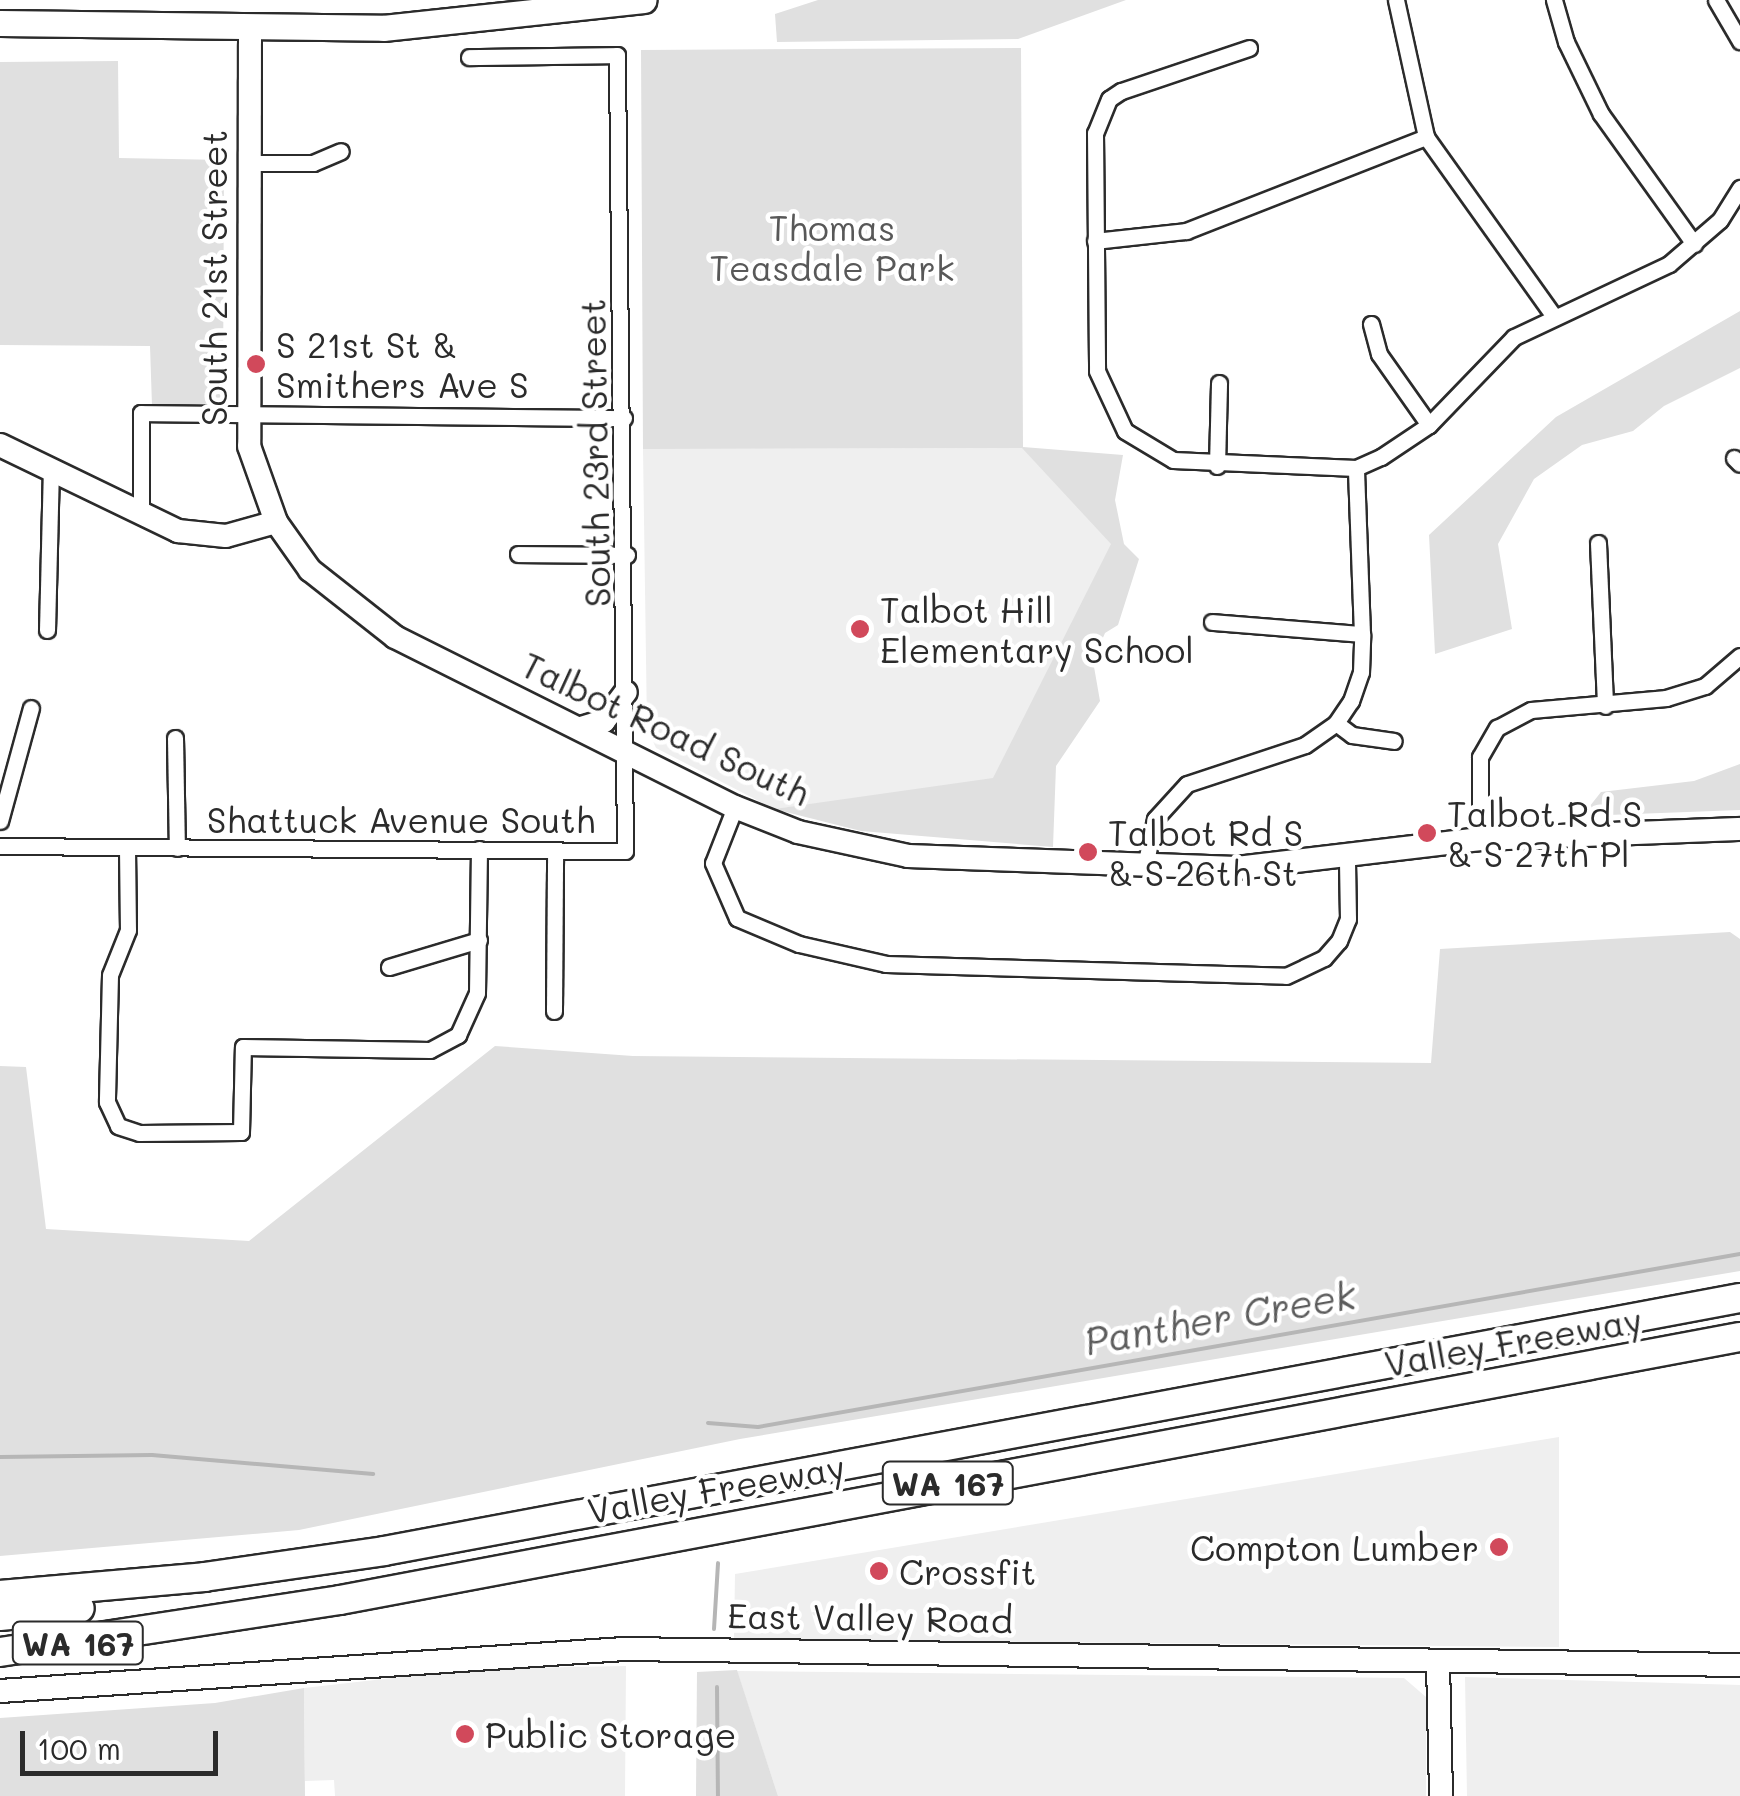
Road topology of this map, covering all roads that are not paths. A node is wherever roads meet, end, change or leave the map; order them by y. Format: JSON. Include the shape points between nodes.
{"nodes":[{"id":1,"x":1396,"y":0,"type":"edge"},
{"id":2,"x":1554,"y":0,"type":"edge"},
{"id":3,"x":1716,"y":0,"type":"edge"},
{"id":4,"x":634,"y":1,"type":"edge"},
{"id":5,"x":0,"y":24,"type":"edge"},
{"id":6,"x":250,"y":28,"type":"junction"},
{"id":7,"x":1740,"y":41,"type":"edge"},
{"id":8,"x":1249,"y":48,"type":"dead end"},
{"id":9,"x":469,"y":58,"type":"dead end"},
{"id":10,"x":1426,"y":137,"type":"junction"},
{"id":11,"x":341,"y":151,"type":"dead end"},
{"id":12,"x":247,"y":163,"type":"junction"},
{"id":13,"x":1740,"y":188,"type":"edge"},
{"id":14,"x":1096,"y":241,"type":"junction"},
{"id":15,"x":1694,"y":244,"type":"junction"},
{"id":16,"x":1553,"y":315,"type":"junction"},
{"id":17,"x":1371,"y":324,"type":"dead end"},
{"id":18,"x":1220,"y":383,"type":"dead end"},
{"id":19,"x":245,"y":416,"type":"junction"},
{"id":20,"x":624,"y":418,"type":"junction"},
{"id":21,"x":1429,"y":425,"type":"junction"},
{"id":22,"x":0,"y":444,"type":"edge"},
{"id":23,"x":1217,"y":466,"type":"junction"},
{"id":24,"x":1356,"y":468,"type":"junction"},
{"id":25,"x":50,"y":470,"type":"junction"},
{"id":26,"x":141,"y":516,"type":"junction"},
{"id":27,"x":276,"y":522,"type":"junction"},
{"id":28,"x":1598,"y":543,"type":"dead end"},
{"id":29,"x":518,"y":554,"type":"dead end"},
{"id":30,"x":627,"y":556,"type":"junction"},
{"id":31,"x":1212,"y":622,"type":"dead end"},
{"id":32,"x":47,"y":630,"type":"dead end"},
{"id":33,"x":1362,"y":634,"type":"junction"},
{"id":34,"x":1740,"y":656,"type":"edge"},
{"id":35,"x":626,"y":692,"type":"junction"},
{"id":36,"x":1606,"y":706,"type":"junction"},
{"id":37,"x":32,"y":708,"type":"dead end"},
{"id":38,"x":1336,"y":723,"type":"junction"},
{"id":39,"x":582,"y":728,"type":"junction"},
{"id":40,"x":176,"y":738,"type":"dead end"},
{"id":41,"x":1394,"y":741,"type":"dead end"},
{"id":42,"x":626,"y":749,"type":"junction"},
{"id":43,"x":735,"y":807,"type":"junction"},
{"id":44,"x":0,"y":821,"type":"edge"},
{"id":45,"x":1740,"y":829,"type":"edge"},
{"id":46,"x":1480,"y":839,"type":"junction"},
{"id":47,"x":0,"y":846,"type":"edge"},
{"id":48,"x":127,"y":848,"type":"junction"},
{"id":49,"x":176,"y":848,"type":"junction"},
{"id":50,"x":479,"y":849,"type":"junction"},
{"id":51,"x":555,"y":851,"type":"junction"},
{"id":52,"x":626,"y":851,"type":"joint"},
{"id":53,"x":1347,"y":859,"type":"junction"},
{"id":54,"x":1144,"y":866,"type":"junction"},
{"id":55,"x":479,"y":940,"type":"junction"},
{"id":56,"x":389,"y":967,"type":"dead end"},
{"id":57,"x":554,"y":1011,"type":"dead end"},
{"id":58,"x":1740,"y":1298,"type":"edge"},
{"id":59,"x":1740,"y":1337,"type":"edge"},
{"id":60,"x":384,"y":1552,"type":"junction"},
{"id":61,"x":0,"y":1595,"type":"edge"},
{"id":62,"x":0,"y":1616,"type":"edge"},
{"id":63,"x":156,"y":1632,"type":"junction"},
{"id":64,"x":0,"y":1635,"type":"edge"},
{"id":65,"x":0,"y":1652,"type":"edge"},
{"id":66,"x":1438,"y":1662,"type":"junction"},
{"id":67,"x":1740,"y":1665,"type":"edge"},
{"id":68,"x":0,"y":1691,"type":"edge"},
{"id":69,"x":1441,"y":1796,"type":"edge"}],
"edges":[{"from":1,"to":10,"type":"street"},
{"from":2,"to":15,"type":"street","via":[[1601,114]]},
{"from":3,"to":7,"type":"street"},
{"from":4,"to":6,"type":"main road","via":[[436,26]]},
{"from":5,"to":6,"type":"main road"},
{"from":6,"to":12,"type":"street","name":"South 21st Street"},
{"from":8,"to":14,"type":"street","via":[[1109,98],[1095,133]]},
{"from":9,"to":20,"type":"street","name":"South 23rd Street","via":[[617,55]]},
{"from":10,"to":14,"type":"street","via":[[1186,231]]},
{"from":10,"to":16,"type":"street"},
{"from":11,"to":12,"type":"street","via":[[313,163]]},
{"from":12,"to":19,"type":"street","name":"South 21st Street"},
{"from":13,"to":15,"type":"street"},
{"from":14,"to":23,"type":"street","via":[[1094,350],[1104,392],[1140,444],[1173,460]]},
{"from":15,"to":16,"type":"street","via":[[1669,264]]},
{"from":16,"to":21,"type":"street","via":[[1514,337]]},
{"from":17,"to":21,"type":"street","via":[[1379,354]]},
{"from":18,"to":23,"type":"street"},
{"from":19,"to":20,"type":"street"},
{"from":19,"to":26,"type":"street","via":[[141,413]]},
{"from":19,"to":27,"type":"street","name":"South 21st Street"},
{"from":20,"to":30,"type":"street","name":"South 23rd Street"},
{"from":21,"to":24,"type":"street"},
{"from":22,"to":25,"type":"street"},
{"from":23,"to":24,"type":"street"},
{"from":24,"to":33,"type":"street"},
{"from":25,"to":26,"type":"street"},
{"from":25,"to":32,"type":"street"},
{"from":26,"to":27,"type":"street","via":[[202,536],[246,533]]},
{"from":27,"to":39,"type":"street","name":"Talbot Road South","via":[[310,570],[363,618]]},
{"from":28,"to":36,"type":"street"},
{"from":29,"to":30,"type":"street"},
{"from":30,"to":35,"type":"street","name":"South 23rd Street"},
{"from":31,"to":33,"type":"street"},
{"from":33,"to":38,"type":"street","via":[[1361,672]]},
{"from":34,"to":36,"type":"street","via":[[1705,686]]},
{"from":35,"to":39,"type":"street","via":[[604,720]]},
{"from":35,"to":42,"type":"street","name":"South 23rd Street"},
{"from":36,"to":46,"type":"street","via":[[1531,710],[1498,728],[1480,757]]},
{"from":37,"to":44,"type":"street"},
{"from":38,"to":41,"type":"street","via":[[1352,735]]},
{"from":38,"to":54,"type":"street","via":[[1280,755],[1229,765],[1186,784],[1156,819]]},
{"from":39,"to":42,"type":"street","name":"Talbot Road South"},
{"from":40,"to":49,"type":"street","name":"Shattuck Avenue South"},
{"from":42,"to":43,"type":"street","name":"Talbot Road South"},
{"from":42,"to":52,"type":"street","name":"South 23rd Street"},
{"from":43,"to":53,"type":"street","via":[[714,862],[724,901],[737,918],[799,944],[886,964],[1286,976],[1324,958],[1339,942],[1348,919]]},
{"from":43,"to":54,"type":"street","name":"Talbot Road South","via":[[798,832],[908,856]]},
{"from":45,"to":46,"type":"street","name":"Talbot Road South"},
{"from":46,"to":53,"type":"street","name":"Talbot Road South"},
{"from":47,"to":48,"type":"street","name":"Shattuck Avenue South"},
{"from":48,"to":49,"type":"street","name":"Shattuck Avenue South"},
{"from":48,"to":55,"type":"street","via":[[128,930],[110,975],[111,1118],[139,1133],[241,1132],[243,1047],[430,1050],[466,1026],[475,1010]]},
{"from":49,"to":50,"type":"street","name":"Shattuck Avenue South"},
{"from":50,"to":51,"type":"street","name":"Shattuck Avenue South"},
{"from":50,"to":55,"type":"street"},
{"from":51,"to":52,"type":"street","name":"Shattuck Avenue South"},
{"from":51,"to":57,"type":"street"},
{"from":53,"to":54,"type":"street","name":"Talbot Road South","via":[[1238,868]]},
{"from":55,"to":56,"type":"street"},
{"from":58,"to":60,"type":"highway","name":"Valley Freeway","number":"WA 167"},
{"from":59,"to":63,"type":"highway","name":"Valley Freeway","number":"WA 167"},
{"from":60,"to":61,"type":"highway","name":"Valley Freeway","number":"WA 167"},
{"from":60,"to":62,"type":"highway","via":[[365,1564],[284,1579]]},
{"from":63,"to":64,"type":"highway","via":[[91,1625]]},
{"from":63,"to":65,"type":"highway","name":"Valley Freeway","number":"WA 167"},
{"from":66,"to":67,"type":"street","name":"East Valley Road"},
{"from":66,"to":68,"type":"street","name":"East Valley Road","via":[[624,1649]]},
{"from":66,"to":69,"type":"street"}]}
